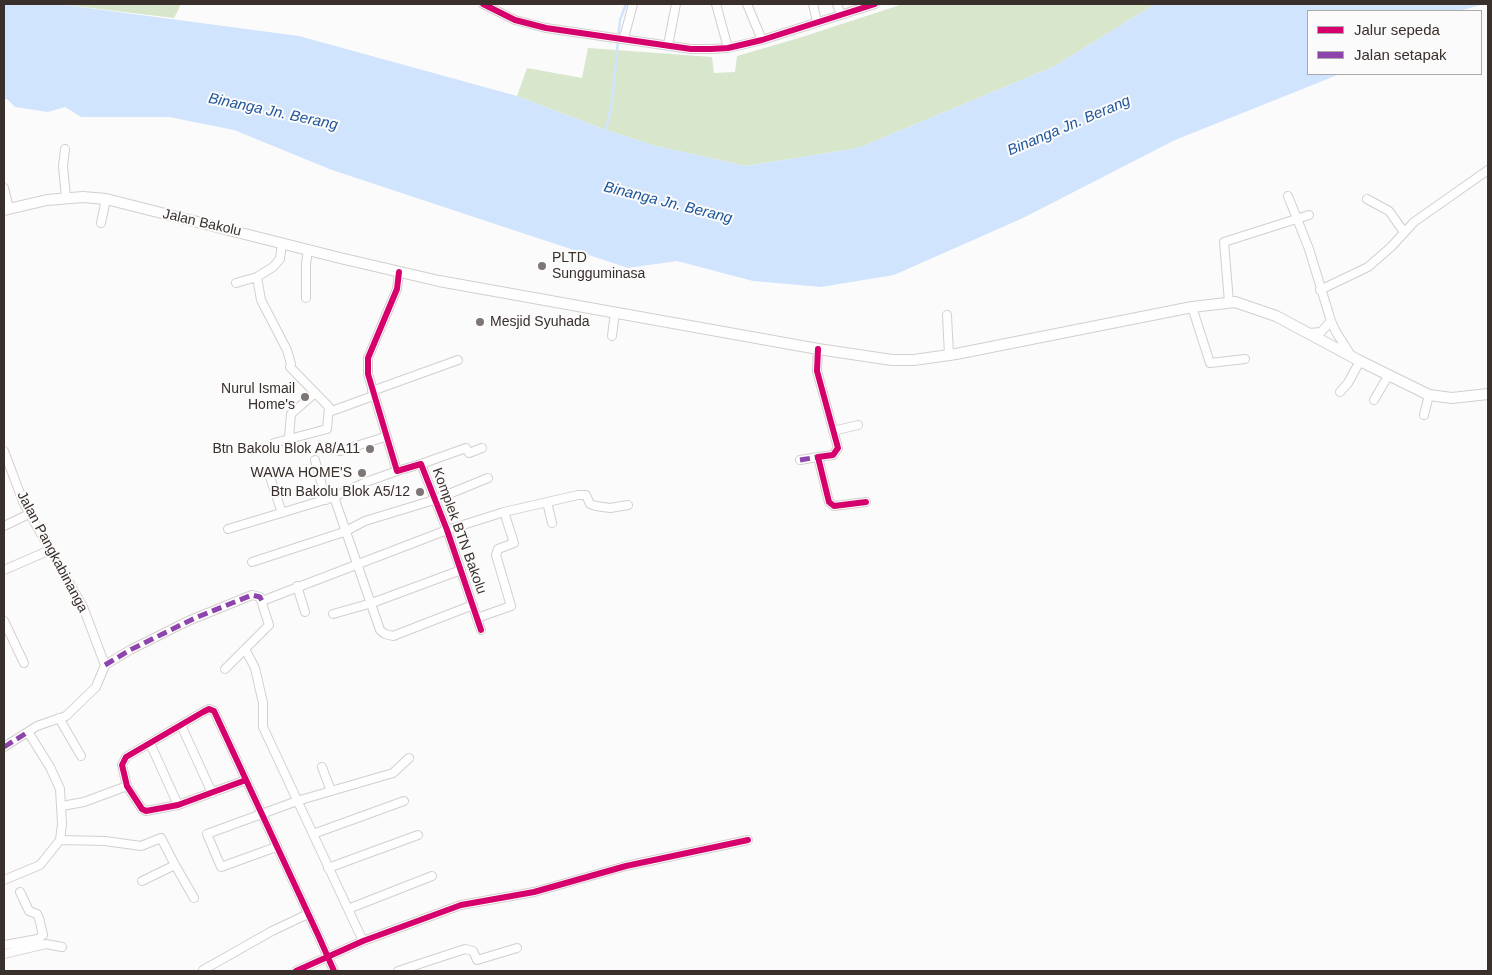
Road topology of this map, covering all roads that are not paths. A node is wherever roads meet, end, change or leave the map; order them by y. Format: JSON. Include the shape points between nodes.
{"nodes":[{"id":1,"x":486,"y":4,"type":"edge"},
{"id":2,"x":633,"y":4,"type":"edge"},
{"id":3,"x":676,"y":4,"type":"edge"},
{"id":4,"x":716,"y":4,"type":"edge"},
{"id":5,"x":747,"y":4,"type":"edge"},
{"id":6,"x":813,"y":4,"type":"edge"},
{"id":7,"x":837,"y":4,"type":"edge"},
{"id":8,"x":875,"y":4,"type":"edge"},
{"id":9,"x":841,"y":15,"type":"junction"},
{"id":10,"x":817,"y":22,"type":"junction"},
{"id":11,"x":624,"y":38,"type":"junction"},
{"id":12,"x":762,"y":40,"type":"junction"},
{"id":13,"x":668,"y":46,"type":"junction"},
{"id":14,"x":728,"y":48,"type":"junction"},
{"id":15,"x":65,"y":149,"type":"dead end"},
{"id":16,"x":1488,"y":170,"type":"edge"},
{"id":17,"x":4,"y":188,"type":"edge"},
{"id":18,"x":1288,"y":196,"type":"dead end"},
{"id":19,"x":66,"y":198,"type":"junction"},
{"id":20,"x":1367,"y":199,"type":"dead end"},
{"id":21,"x":106,"y":203,"type":"junction"},
{"id":22,"x":6,"y":210,"type":"edge"},
{"id":23,"x":1309,"y":215,"type":"dead end"},
{"id":24,"x":1297,"y":220,"type":"junction"},
{"id":25,"x":101,"y":223,"type":"dead end"},
{"id":26,"x":1404,"y":232,"type":"junction"},
{"id":27,"x":282,"y":243,"type":"junction"},
{"id":28,"x":308,"y":250,"type":"junction"},
{"id":29,"x":399,"y":272,"type":"junction"},
{"id":30,"x":257,"y":277,"type":"junction"},
{"id":31,"x":236,"y":283,"type":"dead end"},
{"id":32,"x":1320,"y":290,"type":"junction"},
{"id":33,"x":306,"y":298,"type":"dead end"},
{"id":34,"x":1229,"y":302,"type":"junction"},
{"id":35,"x":1192,"y":307,"type":"junction"},
{"id":36,"x":615,"y":315,"type":"junction"},
{"id":37,"x":947,"y":315,"type":"dead end"},
{"id":38,"x":1331,"y":321,"type":"junction"},
{"id":39,"x":1307,"y":333,"type":"junction"},
{"id":40,"x":612,"y":336,"type":"dead end"},
{"id":41,"x":818,"y":350,"type":"junction"},
{"id":42,"x":949,"y":355,"type":"junction"},
{"id":43,"x":1245,"y":359,"type":"dead end"},
{"id":44,"x":458,"y":360,"type":"dead end"},
{"id":45,"x":1357,"y":361,"type":"junction"},
{"id":46,"x":1386,"y":379,"type":"junction"},
{"id":47,"x":1340,"y":392,"type":"dead end"},
{"id":48,"x":315,"y":393,"type":"junction"},
{"id":49,"x":373,"y":394,"type":"junction"},
{"id":50,"x":1488,"y":394,"type":"edge"},
{"id":51,"x":1429,"y":396,"type":"junction"},
{"id":52,"x":1374,"y":400,"type":"dead end"},
{"id":53,"x":329,"y":412,"type":"junction"},
{"id":54,"x":1424,"y":415,"type":"dead end"},
{"id":55,"x":858,"y":425,"type":"dead end"},
{"id":56,"x":833,"y":431,"type":"junction"},
{"id":57,"x":289,"y":437,"type":"junction"},
{"id":58,"x":385,"y":437,"type":"junction"},
{"id":59,"x":274,"y":443,"type":"dead end"},
{"id":60,"x":482,"y":448,"type":"dead end"},
{"id":61,"x":4,"y":450,"type":"edge"},
{"id":62,"x":340,"y":451,"type":"dead end"},
{"id":63,"x":818,"y":457,"type":"junction"},
{"id":64,"x":315,"y":460,"type":"dead end"},
{"id":65,"x":800,"y":460,"type":"dead end"},
{"id":66,"x":420,"y":464,"type":"junction"},
{"id":67,"x":397,"y":471,"type":"junction"},
{"id":68,"x":270,"y":477,"type":"dead end"},
{"id":69,"x":488,"y":478,"type":"dead end"},
{"id":70,"x":330,"y":499,"type":"junction"},
{"id":71,"x":434,"y":500,"type":"junction"},
{"id":72,"x":547,"y":502,"type":"junction"},
{"id":73,"x":866,"y":502,"type":"dead end"},
{"id":74,"x":628,"y":505,"type":"dead end"},
{"id":75,"x":504,"y":512,"type":"junction"},
{"id":76,"x":282,"y":513,"type":"junction"},
{"id":77,"x":29,"y":514,"type":"junction"},
{"id":78,"x":552,"y":523,"type":"dead end"},
{"id":79,"x":4,"y":526,"type":"edge"},
{"id":80,"x":228,"y":529,"type":"dead end"},
{"id":81,"x":447,"y":530,"type":"junction"},
{"id":82,"x":344,"y":532,"type":"junction"},
{"id":83,"x":50,"y":550,"type":"junction"},
{"id":84,"x":252,"y":562,"type":"dead end"},
{"id":85,"x":357,"y":566,"type":"junction"},
{"id":86,"x":4,"y":570,"type":"edge"},
{"id":87,"x":461,"y":570,"type":"junction"},
{"id":88,"x":297,"y":586,"type":"junction"},
{"id":89,"x":262,"y":601,"type":"junction"},
{"id":90,"x":372,"y":603,"type":"junction"},
{"id":91,"x":472,"y":605,"type":"junction"},
{"id":92,"x":305,"y":612,"type":"dead end"},
{"id":93,"x":333,"y":614,"type":"dead end"},
{"id":94,"x":477,"y":618,"type":"junction"},
{"id":95,"x":4,"y":620,"type":"edge"},
{"id":96,"x":481,"y":630,"type":"dead end"},
{"id":97,"x":245,"y":649,"type":"junction"},
{"id":98,"x":24,"y":663,"type":"dead end"},
{"id":99,"x":105,"y":665,"type":"junction"},
{"id":100,"x":224,"y":669,"type":"dead end"},
{"id":101,"x":59,"y":718,"type":"junction"},
{"id":102,"x":181,"y":725,"type":"junction"},
{"id":103,"x":28,"y":732,"type":"junction"},
{"id":104,"x":150,"y":743,"type":"junction"},
{"id":105,"x":4,"y":747,"type":"edge"},
{"id":106,"x":81,"y":756,"type":"dead end"},
{"id":107,"x":410,"y":758,"type":"dead end"},
{"id":108,"x":322,"y":767,"type":"dead end"},
{"id":109,"x":246,"y":780,"type":"junction"},
{"id":110,"x":127,"y":786,"type":"junction"},
{"id":111,"x":331,"y":791,"type":"junction"},
{"id":112,"x":212,"y":793,"type":"junction"},
{"id":113,"x":297,"y":801,"type":"junction"},
{"id":114,"x":404,"y":801,"type":"dead end"},
{"id":115,"x":178,"y":805,"type":"junction"},
{"id":116,"x":62,"y":806,"type":"junction"},
{"id":117,"x":261,"y":814,"type":"junction"},
{"id":118,"x":313,"y":834,"type":"junction"},
{"id":119,"x":418,"y":835,"type":"dead end"},
{"id":120,"x":60,"y":840,"type":"junction"},
{"id":121,"x":748,"y":840,"type":"dead end"},
{"id":122,"x":276,"y":847,"type":"junction"},
{"id":123,"x":175,"y":865,"type":"junction"},
{"id":124,"x":328,"y":868,"type":"junction"},
{"id":125,"x":432,"y":876,"type":"dead end"},
{"id":126,"x":4,"y":879,"type":"edge"},
{"id":127,"x":142,"y":881,"type":"dead end"},
{"id":128,"x":20,"y":892,"type":"dead end"},
{"id":129,"x":194,"y":898,"type":"dead end"},
{"id":130,"x":348,"y":909,"type":"junction"},
{"id":131,"x":308,"y":914,"type":"junction"},
{"id":132,"x":363,"y":941,"type":"junction"},
{"id":133,"x":4,"y":945,"type":"edge"},
{"id":134,"x":62,"y":948,"type":"dead end"},
{"id":135,"x":518,"y":948,"type":"dead end"},
{"id":136,"x":4,"y":954,"type":"edge"},
{"id":137,"x":328,"y":956,"type":"junction"},
{"id":138,"x":203,"y":970,"type":"dead end"},
{"id":139,"x":296,"y":971,"type":"edge"},
{"id":140,"x":334,"y":971,"type":"edge"},
{"id":141,"x":398,"y":971,"type":"edge"}],
"edges":[{"from":1,"to":11,"type":"street","via":[[496,12],[529,24]]},
{"from":2,"to":11,"type":"street"},
{"from":3,"to":13,"type":"street"},
{"from":4,"to":14,"type":"street"},
{"from":5,"to":12,"type":"street"},
{"from":6,"to":10,"type":"street"},
{"from":7,"to":9,"type":"street"},
{"from":8,"to":9,"type":"street"},
{"from":9,"to":10,"type":"street"},
{"from":10,"to":12,"type":"street"},
{"from":11,"to":13,"type":"street"},
{"from":12,"to":14,"type":"street"},
{"from":13,"to":14,"type":"street"},
{"from":15,"to":19,"type":"street"},
{"from":16,"to":26,"type":"street","via":[[1466,183]]},
{"from":17,"to":22,"type":"street"},
{"from":18,"to":24,"type":"street"},
{"from":19,"to":21,"type":"main road","name":"Jalan Bakolu","via":[[91,197]]},
{"from":19,"to":22,"type":"main road","name":"Jalan Bakolu"},
{"from":20,"to":26,"type":"street","via":[[1389,211]]},
{"from":21,"to":25,"type":"street"},
{"from":21,"to":27,"type":"main road","name":"Jalan Bakolu"},
{"from":23,"to":24,"type":"street"},
{"from":24,"to":32,"type":"street"},
{"from":24,"to":34,"type":"street","via":[[1224,242]]},
{"from":26,"to":32,"type":"street","via":[[1368,267]]},
{"from":27,"to":28,"type":"main road","name":"Jalan Bakolu"},
{"from":27,"to":30,"type":"street","via":[[278,263]]},
{"from":28,"to":29,"type":"main road","name":"Jalan Bakolu"},
{"from":28,"to":33,"type":"street"},
{"from":29,"to":36,"type":"main road","name":"Jalan Bakolu"},
{"from":29,"to":49,"type":"street","via":[[390,307],[368,358]]},
{"from":30,"to":31,"type":"street"},
{"from":30,"to":48,"type":"street","via":[[261,300],[287,350],[290,367]]},
{"from":32,"to":38,"type":"street"},
{"from":34,"to":35,"type":"main road","name":"Jalan Bakolu"},
{"from":34,"to":39,"type":"main road","via":[[1276,316]]},
{"from":35,"to":42,"type":"main road","name":"Jalan Bakolu"},
{"from":35,"to":43,"type":"street","via":[[1210,364]]},
{"from":36,"to":40,"type":"street"},
{"from":36,"to":41,"type":"main road","name":"Jalan Bakolu"},
{"from":37,"to":42,"type":"street"},
{"from":38,"to":39,"type":"street","via":[[1321,332]]},
{"from":38,"to":45,"type":"street"},
{"from":39,"to":45,"type":"main road"},
{"from":41,"to":42,"type":"main road","name":"Jalan Bakolu","via":[[901,360]]},
{"from":41,"to":56,"type":"street","via":[[816,362]]},
{"from":44,"to":49,"type":"street"},
{"from":45,"to":46,"type":"main road"},
{"from":45,"to":47,"type":"street","via":[[1355,372]]},
{"from":46,"to":51,"type":"main road"},
{"from":46,"to":52,"type":"street"},
{"from":48,"to":53,"type":"street","via":[[329,407]]},
{"from":48,"to":57,"type":"street","via":[[291,414]]},
{"from":49,"to":53,"type":"street"},
{"from":49,"to":58,"type":"street"},
{"from":50,"to":51,"type":"main road","via":[[1452,398]]},
{"from":51,"to":54,"type":"street"},
{"from":53,"to":57,"type":"street","via":[[327,429]]},
{"from":55,"to":56,"type":"street"},
{"from":56,"to":63,"type":"street","via":[[837,451],[834,455]]},
{"from":57,"to":59,"type":"street"},
{"from":58,"to":62,"type":"street"},
{"from":58,"to":67,"type":"street"},
{"from":60,"to":66,"type":"street","via":[[469,453],[466,448]]},
{"from":61,"to":77,"type":"street","name":"Jalan Pangkabinanga"},
{"from":63,"to":65,"type":"street"},
{"from":63,"to":73,"type":"street","via":[[831,505]]},
{"from":64,"to":70,"type":"street","name":"Komplek BTN Bakolu"},
{"from":66,"to":67,"type":"street","name":"Komplek BTN Bakolu"},
{"from":66,"to":71,"type":"street","name":"Komplek BTN Bakolu"},
{"from":67,"to":70,"type":"street","name":"Komplek BTN Bakolu"},
{"from":68,"to":76,"type":"street"},
{"from":69,"to":71,"type":"street","name":"Komplek BTN Bakolu"},
{"from":70,"to":76,"type":"street","name":"Komplek BTN Bakolu"},
{"from":70,"to":82,"type":"street","name":"Komplek BTN Bakolu"},
{"from":71,"to":81,"type":"street","name":"Komplek BTN Bakolu"},
{"from":71,"to":82,"type":"street","name":"Komplek BTN Bakolu","via":[[366,521]]},
{"from":72,"to":74,"type":"street","name":"Komplek BTN Bakolu","via":[[583,494],[590,504],[596,506]]},
{"from":72,"to":75,"type":"street","name":"Komplek BTN Bakolu"},
{"from":72,"to":78,"type":"street"},
{"from":75,"to":81,"type":"street","name":"Komplek BTN Bakolu"},
{"from":75,"to":94,"type":"street","name":"Komplek BTN Bakolu","via":[[514,543],[498,549],[496,555],[511,606]]},
{"from":76,"to":80,"type":"street","name":"Komplek BTN Bakolu"},
{"from":77,"to":79,"type":"street"},
{"from":77,"to":83,"type":"street","name":"Jalan Pangkabinanga"},
{"from":81,"to":85,"type":"street","name":"Komplek BTN Bakolu"},
{"from":81,"to":87,"type":"street","name":"Komplek BTN Bakolu"},
{"from":82,"to":84,"type":"street","name":"Komplek BTN Bakolu"},
{"from":82,"to":85,"type":"street","name":"Komplek BTN Bakolu"},
{"from":83,"to":86,"type":"street"},
{"from":83,"to":99,"type":"street","name":"Jalan Pangkabinanga","via":[[83,608]]},
{"from":85,"to":88,"type":"street","name":"Komplek BTN Bakolu"},
{"from":85,"to":90,"type":"street","name":"Komplek BTN Bakolu"},
{"from":87,"to":90,"type":"street","name":"Komplek BTN Bakolu"},
{"from":87,"to":91,"type":"street","name":"Komplek BTN Bakolu"},
{"from":88,"to":89,"type":"street","name":"Komplek BTN Bakolu"},
{"from":88,"to":92,"type":"street"},
{"from":89,"to":97,"type":"street","via":[[269,625]]},
{"from":89,"to":99,"type":"street","via":[[252,595],[195,618]]},
{"from":90,"to":91,"type":"street","name":"Komplek BTN Bakolu","via":[[380,630],[389,636]]},
{"from":90,"to":93,"type":"street","name":"Komplek BTN Bakolu"},
{"from":91,"to":94,"type":"street","name":"Komplek BTN Bakolu"},
{"from":94,"to":96,"type":"street","name":"Komplek BTN Bakolu"},
{"from":95,"to":98,"type":"street"},
{"from":97,"to":100,"type":"street"},
{"from":97,"to":113,"type":"street","via":[[255,668],[263,703],[263,727]]},
{"from":99,"to":101,"type":"street","via":[[102,677],[91,693],[66,716]]},
{"from":101,"to":103,"type":"street"},
{"from":101,"to":106,"type":"street"},
{"from":102,"to":104,"type":"street"},
{"from":102,"to":109,"type":"street","via":[[208,709],[214,710]]},
{"from":102,"to":112,"type":"street"},
{"from":103,"to":105,"type":"street"},
{"from":103,"to":116,"type":"street","via":[[53,773],[60,789]]},
{"from":104,"to":110,"type":"street","via":[[126,757],[122,773]]},
{"from":104,"to":115,"type":"street"},
{"from":107,"to":111,"type":"street","via":[[393,773]]},
{"from":108,"to":111,"type":"street"},
{"from":109,"to":112,"type":"street"},
{"from":109,"to":117,"type":"street"},
{"from":110,"to":115,"type":"street","via":[[146,811]]},
{"from":110,"to":116,"type":"street","via":[[84,802]]},
{"from":111,"to":113,"type":"street"},
{"from":112,"to":115,"type":"street"},
{"from":113,"to":117,"type":"street"},
{"from":113,"to":118,"type":"street"},
{"from":114,"to":118,"type":"street"},
{"from":116,"to":120,"type":"street"},
{"from":117,"to":122,"type":"street"},
{"from":117,"to":122,"type":"street","via":[[208,832],[219,866]]},
{"from":118,"to":124,"type":"street"},
{"from":119,"to":124,"type":"street"},
{"from":120,"to":123,"type":"street","via":[[141,846],[161,838]]},
{"from":120,"to":126,"type":"street","via":[[40,865]]},
{"from":121,"to":132,"type":"street","via":[[626,866],[534,892],[461,905]]},
{"from":122,"to":131,"type":"street"},
{"from":123,"to":127,"type":"street"},
{"from":123,"to":129,"type":"street"},
{"from":124,"to":130,"type":"street"},
{"from":125,"to":130,"type":"street"},
{"from":128,"to":133,"type":"street","via":[[29,911],[37,914],[43,935],[38,939]]},
{"from":130,"to":132,"type":"street"},
{"from":131,"to":137,"type":"street"},
{"from":131,"to":138,"type":"street"},
{"from":132,"to":137,"type":"street"},
{"from":134,"to":136,"type":"street","via":[[46,944]]},
{"from":135,"to":141,"type":"street","via":[[476,960],[473,951],[465,948]]},
{"from":137,"to":139,"type":"street"},
{"from":137,"to":140,"type":"street"}]}
